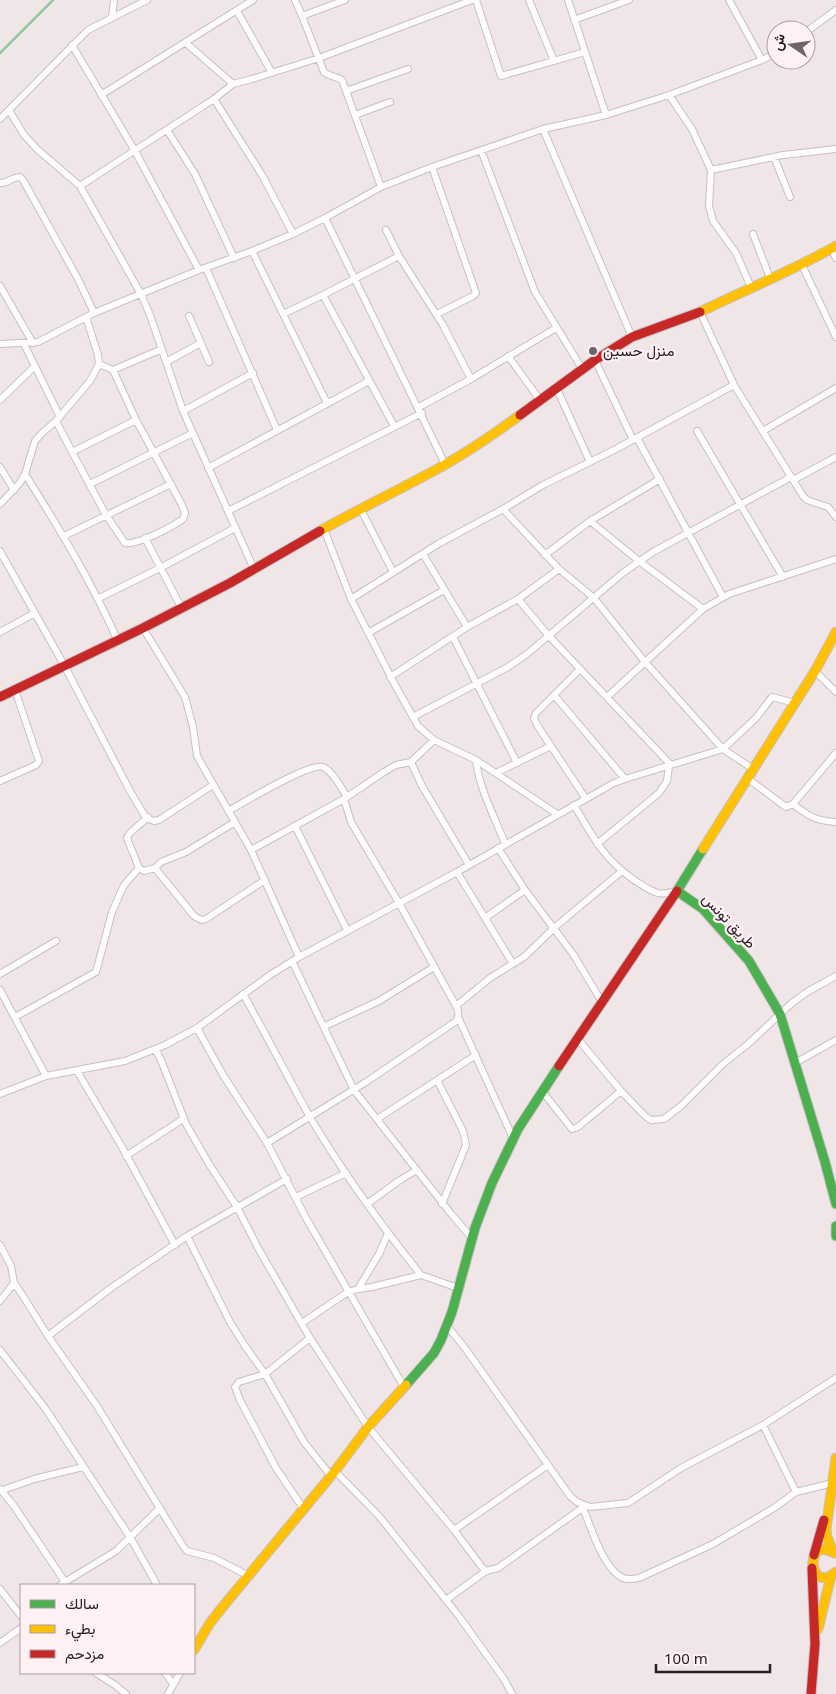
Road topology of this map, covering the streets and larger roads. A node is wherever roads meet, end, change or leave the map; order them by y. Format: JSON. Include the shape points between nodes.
{"nodes":[{"id":1,"x":114,"y":0,"type":"edge"},
{"id":2,"x":127,"y":0,"type":"edge"},
{"id":3,"x":147,"y":0,"type":"edge"},
{"id":4,"x":253,"y":0,"type":"edge"},
{"id":5,"x":295,"y":0,"type":"edge"},
{"id":6,"x":345,"y":0,"type":"edge"},
{"id":7,"x":472,"y":0,"type":"edge"},
{"id":8,"x":476,"y":0,"type":"edge"},
{"id":9,"x":529,"y":0,"type":"edge"},
{"id":10,"x":568,"y":0,"type":"edge"},
{"id":11,"x":629,"y":0,"type":"edge"},
{"id":12,"x":729,"y":0,"type":"edge"},
{"id":13,"x":131,"y":8,"type":"junction"},
{"id":14,"x":836,"y":10,"type":"edge"},
{"id":15,"x":237,"y":11,"type":"junction"},
{"id":16,"x":302,"y":16,"type":"junction"},
{"id":17,"x":112,"y":17,"type":"junction"},
{"id":18,"x":574,"y":20,"type":"junction"},
{"id":19,"x":816,"y":25,"type":"edge"},
{"id":20,"x":186,"y":43,"type":"junction"},
{"id":21,"x":72,"y":46,"type":"junction"},
{"id":22,"x":585,"y":52,"type":"junction"},
{"id":23,"x":318,"y":58,"type":"junction"},
{"id":24,"x":766,"y":58,"type":"edge"},
{"id":25,"x":762,"y":60,"type":"junction"},
{"id":26,"x":554,"y":61,"type":"junction"},
{"id":27,"x":408,"y":69,"type":"dead end"},
{"id":28,"x":272,"y":73,"type":"junction"},
{"id":29,"x":233,"y":84,"type":"junction"},
{"id":30,"x":346,"y":91,"type":"junction"},
{"id":31,"x":101,"y":95,"type":"junction"},
{"id":32,"x":669,"y":95,"type":"junction"},
{"id":33,"x":214,"y":99,"type":"junction"},
{"id":34,"x":390,"y":102,"type":"dead end"},
{"id":35,"x":9,"y":110,"type":"junction"},
{"id":36,"x":355,"y":115,"type":"junction"},
{"id":37,"x":606,"y":116,"type":"junction"},
{"id":38,"x":0,"y":119,"type":"edge"},
{"id":39,"x":544,"y":129,"type":"junction"},
{"id":40,"x":167,"y":130,"type":"junction"},
{"id":41,"x":836,"y":149,"type":"edge"},
{"id":42,"x":481,"y":150,"type":"junction"},
{"id":43,"x":135,"y":151,"type":"junction"},
{"id":44,"x":774,"y":156,"type":"junction"},
{"id":45,"x":432,"y":167,"type":"junction"},
{"id":46,"x":711,"y":170,"type":"junction"},
{"id":47,"x":0,"y":183,"type":"edge"},
{"id":48,"x":80,"y":186,"type":"junction"},
{"id":49,"x":381,"y":187,"type":"junction"},
{"id":50,"x":790,"y":197,"type":"dead end"},
{"id":51,"x":325,"y":218,"type":"junction"},
{"id":52,"x":386,"y":230,"type":"dead end"},
{"id":53,"x":293,"y":234,"type":"junction"},
{"id":54,"x":753,"y":234,"type":"dead end"},
{"id":55,"x":833,"y":247,"type":"edge"},
{"id":56,"x":252,"y":251,"type":"junction"},
{"id":57,"x":399,"y":256,"type":"junction"},
{"id":58,"x":234,"y":258,"type":"junction"},
{"id":59,"x":836,"y":258,"type":"edge"},
{"id":60,"x":802,"y":265,"type":"junction"},
{"id":61,"x":203,"y":269,"type":"junction"},
{"id":62,"x":770,"y":278,"type":"junction"},
{"id":63,"x":354,"y":280,"type":"junction"},
{"id":64,"x":0,"y":286,"type":"edge"},
{"id":65,"x":750,"y":287,"type":"junction"},
{"id":66,"x":141,"y":294,"type":"junction"},
{"id":67,"x":323,"y":295,"type":"junction"},
{"id":68,"x":700,"y":312,"type":"junction"},
{"id":69,"x":94,"y":313,"type":"junction"},
{"id":70,"x":282,"y":314,"type":"junction"},
{"id":71,"x":437,"y":314,"type":"junction"},
{"id":72,"x":189,"y":316,"type":"dead end"},
{"id":73,"x":86,"y":317,"type":"junction"},
{"id":74,"x":556,"y":328,"type":"junction"},
{"id":75,"x":632,"y":337,"type":"junction"},
{"id":76,"x":836,"y":337,"type":"edge"},
{"id":77,"x":33,"y":343,"type":"junction"},
{"id":78,"x":200,"y":343,"type":"junction"},
{"id":79,"x":0,"y":344,"type":"edge"},
{"id":80,"x":24,"y":344,"type":"junction"},
{"id":81,"x":162,"y":349,"type":"junction"},
{"id":82,"x":508,"y":356,"type":"junction"},
{"id":83,"x":595,"y":360,"type":"junction"},
{"id":84,"x":166,"y":362,"type":"junction"},
{"id":85,"x":209,"y":362,"type":"dead end"},
{"id":86,"x":99,"y":364,"type":"junction"},
{"id":87,"x":35,"y":366,"type":"junction"},
{"id":88,"x":113,"y":370,"type":"junction"},
{"id":89,"x":583,"y":370,"type":"junction"},
{"id":90,"x":253,"y":373,"type":"junction"},
{"id":91,"x":472,"y":379,"type":"junction"},
{"id":92,"x":369,"y":381,"type":"junction"},
{"id":93,"x":734,"y":385,"type":"junction"},
{"id":94,"x":836,"y":388,"type":"edge"},
{"id":95,"x":556,"y":389,"type":"junction"},
{"id":96,"x":0,"y":400,"type":"edge"},
{"id":97,"x":540,"y":400,"type":"junction"},
{"id":98,"x":327,"y":402,"type":"junction"},
{"id":99,"x":420,"y":410,"type":"junction"},
{"id":100,"x":183,"y":411,"type":"junction"},
{"id":101,"x":58,"y":419,"type":"junction"},
{"id":102,"x":136,"y":420,"type":"junction"},
{"id":103,"x":394,"y":426,"type":"junction"},
{"id":104,"x":277,"y":430,"type":"junction"},
{"id":105,"x":697,"y":431,"type":"dead end"},
{"id":106,"x":763,"y":431,"type":"junction"},
{"id":107,"x":193,"y":433,"type":"junction"},
{"id":108,"x":635,"y":439,"type":"junction"},
{"id":109,"x":72,"y":452,"type":"junction"},
{"id":110,"x":153,"y":452,"type":"junction"},
{"id":111,"x":836,"y":457,"type":"edge"},
{"id":112,"x":590,"y":462,"type":"junction"},
{"id":113,"x":446,"y":464,"type":"junction"},
{"id":114,"x":0,"y":468,"type":"edge"},
{"id":115,"x":208,"y":468,"type":"junction"},
{"id":116,"x":25,"y":474,"type":"junction"},
{"id":117,"x":660,"y":479,"type":"junction"},
{"id":118,"x":792,"y":479,"type":"junction"},
{"id":119,"x":90,"y":484,"type":"junction"},
{"id":120,"x":171,"y":484,"type":"junction"},
{"id":121,"x":14,"y":490,"type":"junction"},
{"id":122,"x":0,"y":504,"type":"edge"},
{"id":123,"x":741,"y":505,"type":"junction"},
{"id":124,"x":360,"y":508,"type":"junction"},
{"id":125,"x":503,"y":509,"type":"junction"},
{"id":126,"x":228,"y":510,"type":"junction"},
{"id":127,"x":106,"y":516,"type":"junction"},
{"id":128,"x":836,"y":517,"type":"edge"},
{"id":129,"x":590,"y":521,"type":"junction"},
{"id":130,"x":235,"y":528,"type":"junction"},
{"id":131,"x":324,"y":529,"type":"junction"},
{"id":132,"x":689,"y":533,"type":"junction"},
{"id":133,"x":64,"y":536,"type":"junction"},
{"id":134,"x":145,"y":538,"type":"junction"},
{"id":135,"x":0,"y":551,"type":"edge"},
{"id":136,"x":423,"y":554,"type":"junction"},
{"id":137,"x":545,"y":555,"type":"junction"},
{"id":138,"x":836,"y":559,"type":"edge"},
{"id":139,"x":639,"y":561,"type":"junction"},
{"id":140,"x":160,"y":568,"type":"junction"},
{"id":141,"x":254,"y":569,"type":"junction"},
{"id":142,"x":558,"y":569,"type":"junction"},
{"id":143,"x":393,"y":572,"type":"junction"},
{"id":144,"x":783,"y":577,"type":"junction"},
{"id":145,"x":444,"y":590,"type":"junction"},
{"id":146,"x":723,"y":597,"type":"junction"},
{"id":147,"x":99,"y":598,"type":"junction"},
{"id":148,"x":594,"y":598,"type":"junction"},
{"id":149,"x":351,"y":599,"type":"junction"},
{"id":150,"x":518,"y":599,"type":"junction"},
{"id":151,"x":181,"y":607,"type":"junction"},
{"id":152,"x":703,"y":609,"type":"junction"},
{"id":153,"x":35,"y":613,"type":"junction"},
{"id":154,"x":467,"y":627,"type":"junction"},
{"id":155,"x":143,"y":628,"type":"junction"},
{"id":156,"x":0,"y":632,"type":"edge"},
{"id":157,"x":836,"y":632,"type":"edge"},
{"id":158,"x":368,"y":633,"type":"junction"},
{"id":159,"x":548,"y":635,"type":"junction"},
{"id":160,"x":453,"y":637,"type":"junction"},
{"id":161,"x":117,"y":639,"type":"junction"},
{"id":162,"x":645,"y":662,"type":"junction"},
{"id":163,"x":64,"y":666,"type":"junction"},
{"id":164,"x":580,"y":669,"type":"junction"},
{"id":165,"x":815,"y":671,"type":"junction"},
{"id":166,"x":390,"y":677,"type":"junction"},
{"id":167,"x":476,"y":683,"type":"junction"},
{"id":168,"x":16,"y":690,"type":"junction"},
{"id":169,"x":836,"y":692,"type":"edge"},
{"id":170,"x":554,"y":695,"type":"junction"},
{"id":171,"x":0,"y":697,"type":"edge"},
{"id":172,"x":607,"y":697,"type":"junction"},
{"id":173,"x":795,"y":703,"type":"junction"},
{"id":174,"x":413,"y":717,"type":"junction"},
{"id":175,"x":434,"y":740,"type":"junction"},
{"id":176,"x":551,"y":746,"type":"junction"},
{"id":177,"x":723,"y":749,"type":"junction"},
{"id":178,"x":836,"y":753,"type":"edge"},
{"id":179,"x":476,"y":760,"type":"junction"},
{"id":180,"x":412,"y":762,"type":"junction"},
{"id":181,"x":517,"y":763,"type":"junction"},
{"id":182,"x":670,"y":766,"type":"junction"},
{"id":183,"x":753,"y":769,"type":"junction"},
{"id":184,"x":496,"y":773,"type":"junction"},
{"id":185,"x":625,"y":778,"type":"junction"},
{"id":186,"x":748,"y":778,"type":"junction"},
{"id":187,"x":0,"y":781,"type":"edge"},
{"id":188,"x":213,"y":785,"type":"junction"},
{"id":189,"x":345,"y":798,"type":"junction"},
{"id":190,"x":586,"y":799,"type":"junction"},
{"id":191,"x":793,"y":804,"type":"junction"},
{"id":192,"x":574,"y":805,"type":"junction"},
{"id":193,"x":228,"y":811,"type":"junction"},
{"id":194,"x":557,"y":814,"type":"junction"},
{"id":195,"x":148,"y":817,"type":"junction"},
{"id":196,"x":235,"y":822,"type":"junction"},
{"id":197,"x":836,"y":822,"type":"edge"},
{"id":198,"x":295,"y":826,"type":"junction"},
{"id":199,"x":505,"y":844,"type":"junction"},
{"id":200,"x":597,"y":844,"type":"junction"},
{"id":201,"x":498,"y":848,"type":"junction"},
{"id":202,"x":251,"y":850,"type":"junction"},
{"id":203,"x":469,"y":865,"type":"junction"},
{"id":204,"x":140,"y":868,"type":"junction"},
{"id":205,"x":155,"y":868,"type":"junction"},
{"id":206,"x":622,"y":871,"type":"junction"},
{"id":207,"x":457,"y":872,"type":"junction"},
{"id":208,"x":265,"y":880,"type":"junction"},
{"id":209,"x":525,"y":890,"type":"junction"},
{"id":210,"x":676,"y":891,"type":"junction"},
{"id":211,"x":399,"y":903,"type":"junction"},
{"id":212,"x":485,"y":918,"type":"junction"},
{"id":213,"x":554,"y":928,"type":"junction"},
{"id":214,"x":348,"y":930,"type":"junction"},
{"id":215,"x":56,"y":942,"type":"dead end"},
{"id":216,"x":299,"y":957,"type":"junction"},
{"id":217,"x":292,"y":960,"type":"junction"},
{"id":218,"x":513,"y":964,"type":"junction"},
{"id":219,"x":434,"y":967,"type":"junction"},
{"id":220,"x":0,"y":974,"type":"edge"},
{"id":221,"x":836,"y":976,"type":"edge"},
{"id":222,"x":0,"y":990,"type":"edge"},
{"id":223,"x":243,"y":994,"type":"junction"},
{"id":224,"x":602,"y":1002,"type":"junction"},
{"id":225,"x":456,"y":1006,"type":"junction"},
{"id":226,"x":780,"y":1014,"type":"junction"},
{"id":227,"x":14,"y":1017,"type":"junction"},
{"id":228,"x":458,"y":1017,"type":"junction"},
{"id":229,"x":325,"y":1026,"type":"junction"},
{"id":230,"x":197,"y":1028,"type":"junction"},
{"id":231,"x":577,"y":1038,"type":"junction"},
{"id":232,"x":836,"y":1040,"type":"edge"},
{"id":233,"x":155,"y":1050,"type":"junction"},
{"id":234,"x":476,"y":1056,"type":"junction"},
{"id":235,"x":795,"y":1063,"type":"junction"},
{"id":236,"x":77,"y":1071,"type":"junction"},
{"id":237,"x":46,"y":1076,"type":"junction"},
{"id":238,"x":437,"y":1080,"type":"junction"},
{"id":239,"x":354,"y":1090,"type":"junction"},
{"id":240,"x":542,"y":1091,"type":"junction"},
{"id":241,"x":621,"y":1091,"type":"junction"},
{"id":242,"x":0,"y":1094,"type":"edge"},
{"id":243,"x":310,"y":1117,"type":"junction"},
{"id":244,"x":183,"y":1119,"type":"junction"},
{"id":245,"x":377,"y":1119,"type":"junction"},
{"id":246,"x":513,"y":1138,"type":"junction"},
{"id":247,"x":268,"y":1143,"type":"junction"},
{"id":248,"x":126,"y":1156,"type":"junction"},
{"id":249,"x":417,"y":1170,"type":"junction"},
{"id":250,"x":346,"y":1173,"type":"junction"},
{"id":251,"x":287,"y":1179,"type":"junction"},
{"id":252,"x":296,"y":1197,"type":"junction"},
{"id":253,"x":367,"y":1204,"type":"junction"},
{"id":254,"x":442,"y":1204,"type":"junction"},
{"id":255,"x":836,"y":1204,"type":"edge"},
{"id":256,"x":237,"y":1207,"type":"junction"},
{"id":257,"x":388,"y":1233,"type":"junction"},
{"id":258,"x":187,"y":1236,"type":"junction"},
{"id":259,"x":471,"y":1237,"type":"junction"},
{"id":260,"x":0,"y":1244,"type":"edge"},
{"id":261,"x":175,"y":1245,"type":"junction"},
{"id":262,"x":422,"y":1275,"type":"junction"},
{"id":263,"x":14,"y":1284,"type":"junction"},
{"id":264,"x":458,"y":1288,"type":"junction"},
{"id":265,"x":358,"y":1289,"type":"junction"},
{"id":266,"x":348,"y":1292,"type":"junction"},
{"id":267,"x":0,"y":1301,"type":"edge"},
{"id":268,"x":302,"y":1323,"type":"junction"},
{"id":269,"x":448,"y":1327,"type":"junction"},
{"id":270,"x":48,"y":1336,"type":"junction"},
{"id":271,"x":310,"y":1338,"type":"junction"},
{"id":272,"x":0,"y":1350,"type":"edge"},
{"id":273,"x":265,"y":1374,"type":"junction"},
{"id":274,"x":836,"y":1378,"type":"edge"},
{"id":275,"x":404,"y":1388,"type":"junction"},
{"id":276,"x":763,"y":1425,"type":"junction"},
{"id":277,"x":368,"y":1427,"type":"junction"},
{"id":278,"x":836,"y":1458,"type":"edge"},
{"id":279,"x":548,"y":1465,"type":"junction"},
{"id":280,"x":83,"y":1468,"type":"junction"},
{"id":281,"x":333,"y":1473,"type":"junction"},
{"id":282,"x":833,"y":1489,"type":"edge"},
{"id":283,"x":0,"y":1490,"type":"edge"},
{"id":284,"x":796,"y":1492,"type":"junction"},
{"id":285,"x":584,"y":1507,"type":"junction"},
{"id":286,"x":160,"y":1508,"type":"junction"},
{"id":287,"x":303,"y":1508,"type":"junction"},
{"id":288,"x":454,"y":1530,"type":"junction"},
{"id":289,"x":130,"y":1537,"type":"junction"},
{"id":290,"x":835,"y":1553,"type":"edge"},
{"id":291,"x":814,"y":1555,"type":"junction"},
{"id":292,"x":812,"y":1568,"type":"junction"},
{"id":293,"x":486,"y":1570,"type":"junction"},
{"id":294,"x":833,"y":1574,"type":"edge"},
{"id":295,"x":249,"y":1576,"type":"junction"},
{"id":296,"x":62,"y":1583,"type":"edge"},
{"id":297,"x":156,"y":1584,"type":"edge"},
{"id":298,"x":0,"y":1589,"type":"edge"},
{"id":299,"x":446,"y":1600,"type":"junction"},
{"id":300,"x":20,"y":1615,"type":"edge"},
{"id":301,"x":20,"y":1629,"type":"edge"},
{"id":302,"x":0,"y":1643,"type":"edge"},
{"id":303,"x":195,"y":1643,"type":"edge"},
{"id":304,"x":815,"y":1644,"type":"junction"},
{"id":305,"x":98,"y":1674,"type":"edge"},
{"id":306,"x":166,"y":1674,"type":"edge"},
{"id":307,"x":179,"y":1674,"type":"edge"},
{"id":308,"x":173,"y":1684,"type":"junction"},
{"id":309,"x":126,"y":1694,"type":"edge"},
{"id":310,"x":168,"y":1694,"type":"edge"},
{"id":311,"x":512,"y":1694,"type":"edge"},
{"id":312,"x":812,"y":1694,"type":"edge"}],
"edges":[{"from":1,"to":17,"type":"street"},
{"from":2,"to":13,"type":"street"},
{"from":3,"to":13,"type":"street"},
{"from":4,"to":15,"type":"street"},
{"from":5,"to":16,"type":"street"},
{"from":6,"to":16,"type":"street"},
{"from":7,"to":23,"type":"street"},
{"from":8,"to":26,"type":"street","via":[[502,76]]},
{"from":9,"to":26,"type":"street"},
{"from":10,"to":18,"type":"street"},
{"from":11,"to":18,"type":"street"},
{"from":12,"to":25,"type":"street"},
{"from":13,"to":17,"type":"street"},
{"from":14,"to":19,"type":"street"},
{"from":15,"to":20,"type":"street"},
{"from":15,"to":28,"type":"street"},
{"from":16,"to":23,"type":"street"},
{"from":17,"to":21,"type":"street","via":[[88,30]]},
{"from":18,"to":22,"type":"street"},
{"from":20,"to":29,"type":"street"},
{"from":20,"to":31,"type":"street"},
{"from":21,"to":31,"type":"street"},
{"from":21,"to":35,"type":"street"},
{"from":22,"to":26,"type":"street"},
{"from":22,"to":37,"type":"street"},
{"from":23,"to":28,"type":"street"},
{"from":23,"to":30,"type":"street","via":[[324,72],[341,78]]},
{"from":24,"to":25,"type":"street"},
{"from":25,"to":32,"type":"street"},
{"from":27,"to":30,"type":"street"},
{"from":28,"to":29,"type":"street"},
{"from":29,"to":33,"type":"street"},
{"from":30,"to":36,"type":"street"},
{"from":31,"to":43,"type":"street"},
{"from":32,"to":37,"type":"street"},
{"from":32,"to":46,"type":"street","via":[[692,129]]},
{"from":33,"to":40,"type":"street"},
{"from":33,"to":53,"type":"street","via":[[262,175]]},
{"from":34,"to":36,"type":"street"},
{"from":35,"to":38,"type":"street"},
{"from":35,"to":48,"type":"street","via":[[24,135],[38,150]]},
{"from":36,"to":49,"type":"street"},
{"from":37,"to":39,"type":"street"},
{"from":39,"to":42,"type":"street"},
{"from":39,"to":75,"type":"street"},
{"from":40,"to":43,"type":"street"},
{"from":40,"to":58,"type":"street","via":[[195,174]]},
{"from":41,"to":44,"type":"street"},
{"from":42,"to":45,"type":"street"},
{"from":42,"to":74,"type":"street","via":[[535,292]]},
{"from":43,"to":48,"type":"street"},
{"from":43,"to":61,"type":"street"},
{"from":44,"to":46,"type":"street"},
{"from":44,"to":50,"type":"street"},
{"from":45,"to":49,"type":"street"},
{"from":45,"to":71,"type":"street","via":[[476,293]]},
{"from":46,"to":65,"type":"street","via":[[709,206],[713,221],[736,253]]},
{"from":47,"to":69,"type":"street","via":[[14,177],[23,180]]},
{"from":48,"to":66,"type":"street"},
{"from":49,"to":51,"type":"street"},
{"from":51,"to":53,"type":"street"},
{"from":51,"to":63,"type":"street"},
{"from":52,"to":57,"type":"street"},
{"from":53,"to":56,"type":"street"},
{"from":54,"to":62,"type":"street"},
{"from":55,"to":59,"type":"street"},
{"from":55,"to":60,"type":"street"},
{"from":56,"to":58,"type":"street"},
{"from":56,"to":70,"type":"street"},
{"from":57,"to":63,"type":"street"},
{"from":57,"to":71,"type":"street"},
{"from":58,"to":61,"type":"street"},
{"from":60,"to":62,"type":"street"},
{"from":60,"to":76,"type":"street"},
{"from":61,"to":66,"type":"street"},
{"from":61,"to":90,"type":"street"},
{"from":62,"to":65,"type":"street"},
{"from":63,"to":67,"type":"street"},
{"from":63,"to":99,"type":"street"},
{"from":64,"to":77,"type":"street"},
{"from":65,"to":68,"type":"street"},
{"from":66,"to":69,"type":"street"},
{"from":66,"to":81,"type":"street"},
{"from":67,"to":70,"type":"street"},
{"from":67,"to":92,"type":"street"},
{"from":68,"to":75,"type":"street"},
{"from":68,"to":93,"type":"street"},
{"from":69,"to":73,"type":"street"},
{"from":70,"to":98,"type":"street"},
{"from":71,"to":91,"type":"street"},
{"from":72,"to":78,"type":"street"},
{"from":73,"to":77,"type":"street"},
{"from":73,"to":86,"type":"street"},
{"from":74,"to":82,"type":"street"},
{"from":74,"to":89,"type":"street"},
{"from":75,"to":83,"type":"street"},
{"from":77,"to":80,"type":"street"},
{"from":78,"to":84,"type":"street"},
{"from":78,"to":85,"type":"street"},
{"from":79,"to":80,"type":"street"},
{"from":80,"to":87,"type":"street"},
{"from":81,"to":84,"type":"street"},
{"from":81,"to":88,"type":"street"},
{"from":82,"to":91,"type":"street"},
{"from":82,"to":97,"type":"street"},
{"from":83,"to":89,"type":"street"},
{"from":83,"to":108,"type":"street"},
{"from":84,"to":100,"type":"street"},
{"from":86,"to":88,"type":"street"},
{"from":86,"to":101,"type":"street","via":[[90,381]]},
{"from":87,"to":96,"type":"street"},
{"from":87,"to":101,"type":"street"},
{"from":88,"to":102,"type":"street"},
{"from":89,"to":95,"type":"street"},
{"from":90,"to":100,"type":"street"},
{"from":90,"to":104,"type":"street"},
{"from":91,"to":99,"type":"street"},
{"from":92,"to":98,"type":"street"},
{"from":92,"to":103,"type":"street"},
{"from":93,"to":106,"type":"street"},
{"from":93,"to":108,"type":"street"},
{"from":94,"to":106,"type":"street"},
{"from":95,"to":97,"type":"street"},
{"from":95,"to":112,"type":"street"},
{"from":97,"to":113,"type":"street","via":[[484,442]]},
{"from":98,"to":104,"type":"street"},
{"from":99,"to":103,"type":"street"},
{"from":99,"to":113,"type":"street"},
{"from":100,"to":107,"type":"street"},
{"from":101,"to":109,"type":"street"},
{"from":101,"to":116,"type":"street","via":[[35,442]]},
{"from":102,"to":109,"type":"street"},
{"from":102,"to":110,"type":"street"},
{"from":103,"to":126,"type":"street"},
{"from":104,"to":115,"type":"street"},
{"from":105,"to":123,"type":"street"},
{"from":106,"to":118,"type":"street"},
{"from":107,"to":110,"type":"street"},
{"from":107,"to":115,"type":"street"},
{"from":108,"to":112,"type":"street"},
{"from":108,"to":117,"type":"street"},
{"from":109,"to":119,"type":"street"},
{"from":110,"to":119,"type":"street"},
{"from":110,"to":120,"type":"street"},
{"from":111,"to":118,"type":"street"},
{"from":112,"to":125,"type":"street"},
{"from":113,"to":124,"type":"street"},
{"from":114,"to":121,"type":"street"},
{"from":115,"to":126,"type":"street"},
{"from":116,"to":121,"type":"street"},
{"from":116,"to":133,"type":"street"},
{"from":117,"to":129,"type":"street"},
{"from":117,"to":132,"type":"street"},
{"from":118,"to":123,"type":"street"},
{"from":118,"to":128,"type":"street","via":[[807,500],[828,507]]},
{"from":119,"to":127,"type":"street"},
{"from":120,"to":127,"type":"street"},
{"from":120,"to":134,"type":"street","via":[[185,513],[183,519]]},
{"from":121,"to":122,"type":"street"},
{"from":123,"to":132,"type":"street"},
{"from":123,"to":144,"type":"street"},
{"from":124,"to":131,"type":"street"},
{"from":124,"to":143,"type":"street"},
{"from":125,"to":136,"type":"street"},
{"from":125,"to":137,"type":"street"},
{"from":126,"to":130,"type":"street"},
{"from":127,"to":133,"type":"street"},
{"from":127,"to":134,"type":"street","via":[[125,543]]},
{"from":129,"to":137,"type":"street"},
{"from":129,"to":139,"type":"street"},
{"from":130,"to":140,"type":"street"},
{"from":130,"to":141,"type":"street"},
{"from":131,"to":141,"type":"street"},
{"from":131,"to":149,"type":"street"},
{"from":132,"to":139,"type":"street"},
{"from":132,"to":146,"type":"street"},
{"from":133,"to":147,"type":"street"},
{"from":134,"to":140,"type":"street"},
{"from":135,"to":153,"type":"street"},
{"from":136,"to":143,"type":"street"},
{"from":136,"to":145,"type":"street"},
{"from":137,"to":142,"type":"street"},
{"from":138,"to":144,"type":"street"},
{"from":139,"to":148,"type":"street"},
{"from":139,"to":152,"type":"street"},
{"from":140,"to":147,"type":"street"},
{"from":140,"to":151,"type":"street"},
{"from":141,"to":151,"type":"street"},
{"from":142,"to":148,"type":"street"},
{"from":142,"to":150,"type":"street"},
{"from":143,"to":149,"type":"street"},
{"from":144,"to":146,"type":"street"},
{"from":145,"to":154,"type":"street"},
{"from":145,"to":158,"type":"street"},
{"from":146,"to":152,"type":"street"},
{"from":147,"to":161,"type":"street"},
{"from":148,"to":159,"type":"street"},
{"from":148,"to":162,"type":"street"},
{"from":149,"to":158,"type":"street"},
{"from":150,"to":154,"type":"street"},
{"from":150,"to":159,"type":"street"},
{"from":151,"to":155,"type":"street"},
{"from":152,"to":162,"type":"street"},
{"from":153,"to":156,"type":"street"},
{"from":153,"to":163,"type":"street"},
{"from":154,"to":160,"type":"street"},
{"from":155,"to":161,"type":"street"},
{"from":155,"to":188,"type":"street","via":[[184,696],[197,756]]},
{"from":157,"to":165,"type":"street"},
{"from":158,"to":166,"type":"street"},
{"from":159,"to":164,"type":"street"},
{"from":159,"to":167,"type":"street","via":[[508,667]]},
{"from":160,"to":166,"type":"street"},
{"from":160,"to":167,"type":"street"},
{"from":161,"to":163,"type":"street"},
{"from":162,"to":172,"type":"street"},
{"from":162,"to":177,"type":"street"},
{"from":163,"to":168,"type":"street"},
{"from":163,"to":195,"type":"street","via":[[130,791]]},
{"from":164,"to":170,"type":"street"},
{"from":164,"to":172,"type":"street"},
{"from":165,"to":169,"type":"street"},
{"from":165,"to":173,"type":"street"},
{"from":166,"to":174,"type":"street"},
{"from":167,"to":174,"type":"street"},
{"from":167,"to":181,"type":"street"},
{"from":168,"to":171,"type":"street"},
{"from":168,"to":187,"type":"street","via":[[39,761]]},
{"from":170,"to":176,"type":"street","via":[[534,718]]},
{"from":170,"to":185,"type":"street"},
{"from":172,"to":182,"type":"street"},
{"from":173,"to":177,"type":"street","via":[[772,697],[756,718]]},
{"from":173,"to":183,"type":"street"},
{"from":174,"to":175,"type":"street"},
{"from":175,"to":179,"type":"street"},
{"from":175,"to":180,"type":"street"},
{"from":176,"to":181,"type":"street"},
{"from":176,"to":190,"type":"street"},
{"from":177,"to":182,"type":"street"},
{"from":177,"to":183,"type":"street"},
{"from":178,"to":191,"type":"street"},
{"from":179,"to":184,"type":"street"},
{"from":179,"to":199,"type":"street","via":[[483,788]]},
{"from":180,"to":189,"type":"street","via":[[396,765]]},
{"from":180,"to":203,"type":"street","via":[[422,786]]},
{"from":181,"to":184,"type":"street"},
{"from":182,"to":185,"type":"street"},
{"from":182,"to":200,"type":"street","via":[[667,781],[659,793]]},
{"from":183,"to":186,"type":"street"},
{"from":184,"to":194,"type":"street"},
{"from":185,"to":190,"type":"street"},
{"from":186,"to":191,"type":"street","via":[[786,807]]},
{"from":186,"to":210,"type":"street"},
{"from":188,"to":193,"type":"street"},
{"from":188,"to":195,"type":"street","via":[[159,820]]},
{"from":189,"to":193,"type":"street","via":[[329,772],[319,766],[303,770]]},
{"from":189,"to":198,"type":"street"},
{"from":189,"to":211,"type":"street","via":[[351,822]]},
{"from":190,"to":192,"type":"street"},
{"from":191,"to":197,"type":"street","via":[[809,817]]},
{"from":192,"to":194,"type":"street"},
{"from":192,"to":200,"type":"street"},
{"from":193,"to":196,"type":"street"},
{"from":194,"to":199,"type":"street"},
{"from":195,"to":204,"type":"street","via":[[127,838]]},
{"from":196,"to":202,"type":"street"},
{"from":196,"to":205,"type":"street"},
{"from":198,"to":202,"type":"street"},
{"from":198,"to":214,"type":"street"},
{"from":199,"to":201,"type":"street"},
{"from":200,"to":206,"type":"street"},
{"from":201,"to":203,"type":"street"},
{"from":201,"to":209,"type":"street"},
{"from":202,"to":208,"type":"street"},
{"from":203,"to":207,"type":"street"},
{"from":204,"to":205,"type":"street","via":[[146,871]]},
{"from":204,"to":227,"type":"street","via":[[124,885],[112,912],[96,972]]},
{"from":205,"to":208,"type":"street","via":[[194,916],[201,920]]},
{"from":206,"to":210,"type":"street","via":[[659,894]]},
{"from":206,"to":213,"type":"street"},
{"from":207,"to":211,"type":"street"},
{"from":207,"to":212,"type":"street"},
{"from":208,"to":216,"type":"street"},
{"from":209,"to":212,"type":"street"},
{"from":209,"to":213,"type":"street"},
{"from":210,"to":224,"type":"street"},
{"from":210,"to":226,"type":"street","name":"طريق تونس","via":[[703,909],[749,961]]},
{"from":211,"to":214,"type":"street"},
{"from":211,"to":219,"type":"street"},
{"from":212,"to":218,"type":"street"},
{"from":213,"to":218,"type":"street"},
{"from":213,"to":224,"type":"street"},
{"from":214,"to":216,"type":"street"},
{"from":215,"to":220,"type":"street"},
{"from":216,"to":217,"type":"street"},
{"from":217,"to":223,"type":"street"},
{"from":217,"to":229,"type":"street"},
{"from":218,"to":225,"type":"street"},
{"from":219,"to":225,"type":"street"},
{"from":219,"to":229,"type":"street","via":[[392,994]]},
{"from":221,"to":226,"type":"street","via":[[807,992]]},
{"from":222,"to":227,"type":"street"},
{"from":223,"to":230,"type":"street"},
{"from":223,"to":243,"type":"street"},
{"from":224,"to":231,"type":"street"},
{"from":225,"to":228,"type":"street"},
{"from":226,"to":235,"type":"street","name":"طريق تونس"},
{"from":226,"to":241,"type":"street","via":[[664,1119],[651,1120],[644,1116]]},
{"from":227,"to":237,"type":"street"},
{"from":228,"to":234,"type":"street"},
{"from":228,"to":239,"type":"street"},
{"from":229,"to":239,"type":"street"},
{"from":230,"to":233,"type":"street"},
{"from":230,"to":247,"type":"street","via":[[223,1076]]},
{"from":231,"to":240,"type":"street"},
{"from":231,"to":241,"type":"street"},
{"from":232,"to":235,"type":"street"},
{"from":233,"to":236,"type":"street","via":[[125,1061]]},
{"from":233,"to":244,"type":"street"},
{"from":234,"to":238,"type":"street"},
{"from":234,"to":246,"type":"street"},
{"from":235,"to":255,"type":"street","name":"طريق تونس"},
{"from":236,"to":237,"type":"street"},
{"from":236,"to":248,"type":"street"},
{"from":237,"to":242,"type":"street"},
{"from":238,"to":245,"type":"street"},
{"from":238,"to":254,"type":"street","via":[[463,1131],[466,1145]]},
{"from":239,"to":243,"type":"street"},
{"from":239,"to":245,"type":"street"},
{"from":240,"to":241,"type":"street","via":[[569,1127],[575,1129]]},
{"from":240,"to":246,"type":"street"},
{"from":243,"to":247,"type":"street"},
{"from":243,"to":250,"type":"street"},
{"from":244,"to":248,"type":"street"},
{"from":244,"to":256,"type":"street"},
{"from":245,"to":249,"type":"street"},
{"from":246,"to":259,"type":"street"},
{"from":247,"to":251,"type":"street"},
{"from":248,"to":261,"type":"street"},
{"from":249,"to":253,"type":"street"},
{"from":249,"to":254,"type":"street"},
{"from":250,"to":252,"type":"street"},
{"from":250,"to":253,"type":"street"},
{"from":251,"to":252,"type":"street"},
{"from":251,"to":256,"type":"street"},
{"from":252,"to":266,"type":"street"},
{"from":253,"to":257,"type":"street"},
{"from":254,"to":259,"type":"street"},
{"from":256,"to":258,"type":"street"},
{"from":256,"to":268,"type":"street"},
{"from":257,"to":262,"type":"street"},
{"from":257,"to":265,"type":"street"},
{"from":258,"to":261,"type":"street"},
{"from":258,"to":273,"type":"street","via":[[222,1309]]},
{"from":259,"to":264,"type":"street"},
{"from":260,"to":263,"type":"street","via":[[11,1266]]},
{"from":261,"to":270,"type":"street"},
{"from":262,"to":264,"type":"street"},
{"from":262,"to":265,"type":"street"},
{"from":263,"to":267,"type":"street"},
{"from":263,"to":270,"type":"street"},
{"from":264,"to":269,"type":"street"},
{"from":265,"to":266,"type":"street"},
{"from":266,"to":268,"type":"street"},
{"from":266,"to":275,"type":"street"},
{"from":268,"to":271,"type":"street"},
{"from":269,"to":275,"type":"street","via":[[434,1354]]},
{"from":269,"to":279,"type":"street"},
{"from":270,"to":286,"type":"street","via":[[97,1406]]},
{"from":271,"to":273,"type":"street"},
{"from":271,"to":277,"type":"street"},
{"from":272,"to":280,"type":"street","via":[[45,1408]]},
{"from":273,"to":281,"type":"street","via":[[304,1442]]},
{"from":273,"to":287,"type":"street","via":[[239,1382],[235,1389],[276,1468]]},
{"from":274,"to":276,"type":"street"},
{"from":275,"to":277,"type":"street"},
{"from":276,"to":284,"type":"street"},
{"from":276,"to":285,"type":"street","via":[[681,1468],[628,1503]]},
{"from":277,"to":281,"type":"street"},
{"from":277,"to":288,"type":"street"},
{"from":278,"to":282,"type":"street"},
{"from":279,"to":285,"type":"street","via":[[570,1496]]},
{"from":279,"to":288,"type":"street"},
{"from":280,"to":283,"type":"street"},
{"from":280,"to":289,"type":"street"},
{"from":281,"to":287,"type":"street"},
{"from":281,"to":299,"type":"street","via":[[380,1516]]},
{"from":282,"to":284,"type":"street"},
{"from":282,"to":290,"type":"street","via":[[826,1530],[829,1545]]},
{"from":282,"to":291,"type":"street"},
{"from":283,"to":296,"type":"street","via":[[14,1506]]},
{"from":284,"to":285,"type":"street","via":[[713,1544],[639,1578],[630,1579],[615,1572],[602,1555]]},
{"from":285,"to":293,"type":"street","via":[[498,1568]]},
{"from":286,"to":289,"type":"street"},
{"from":286,"to":295,"type":"street","via":[[188,1551],[214,1558]]},
{"from":287,"to":295,"type":"street"},
{"from":288,"to":293,"type":"street"},
{"from":289,"to":296,"type":"street","via":[[116,1551]]},
{"from":289,"to":297,"type":"street"},
{"from":290,"to":291,"type":"street","via":[[820,1550]]},
{"from":291,"to":292,"type":"street"},
{"from":292,"to":294,"type":"street","via":[[822,1577]]},
{"from":292,"to":304,"type":"street"},
{"from":293,"to":299,"type":"street"},
{"from":294,"to":304,"type":"street"},
{"from":295,"to":303,"type":"street"},
{"from":298,"to":300,"type":"street"},
{"from":299,"to":311,"type":"street"},
{"from":301,"to":302,"type":"street"},
{"from":304,"to":312,"type":"street"},
{"from":305,"to":309,"type":"street"},
{"from":306,"to":308,"type":"street"},
{"from":307,"to":308,"type":"street"},
{"from":308,"to":310,"type":"street"}]}
